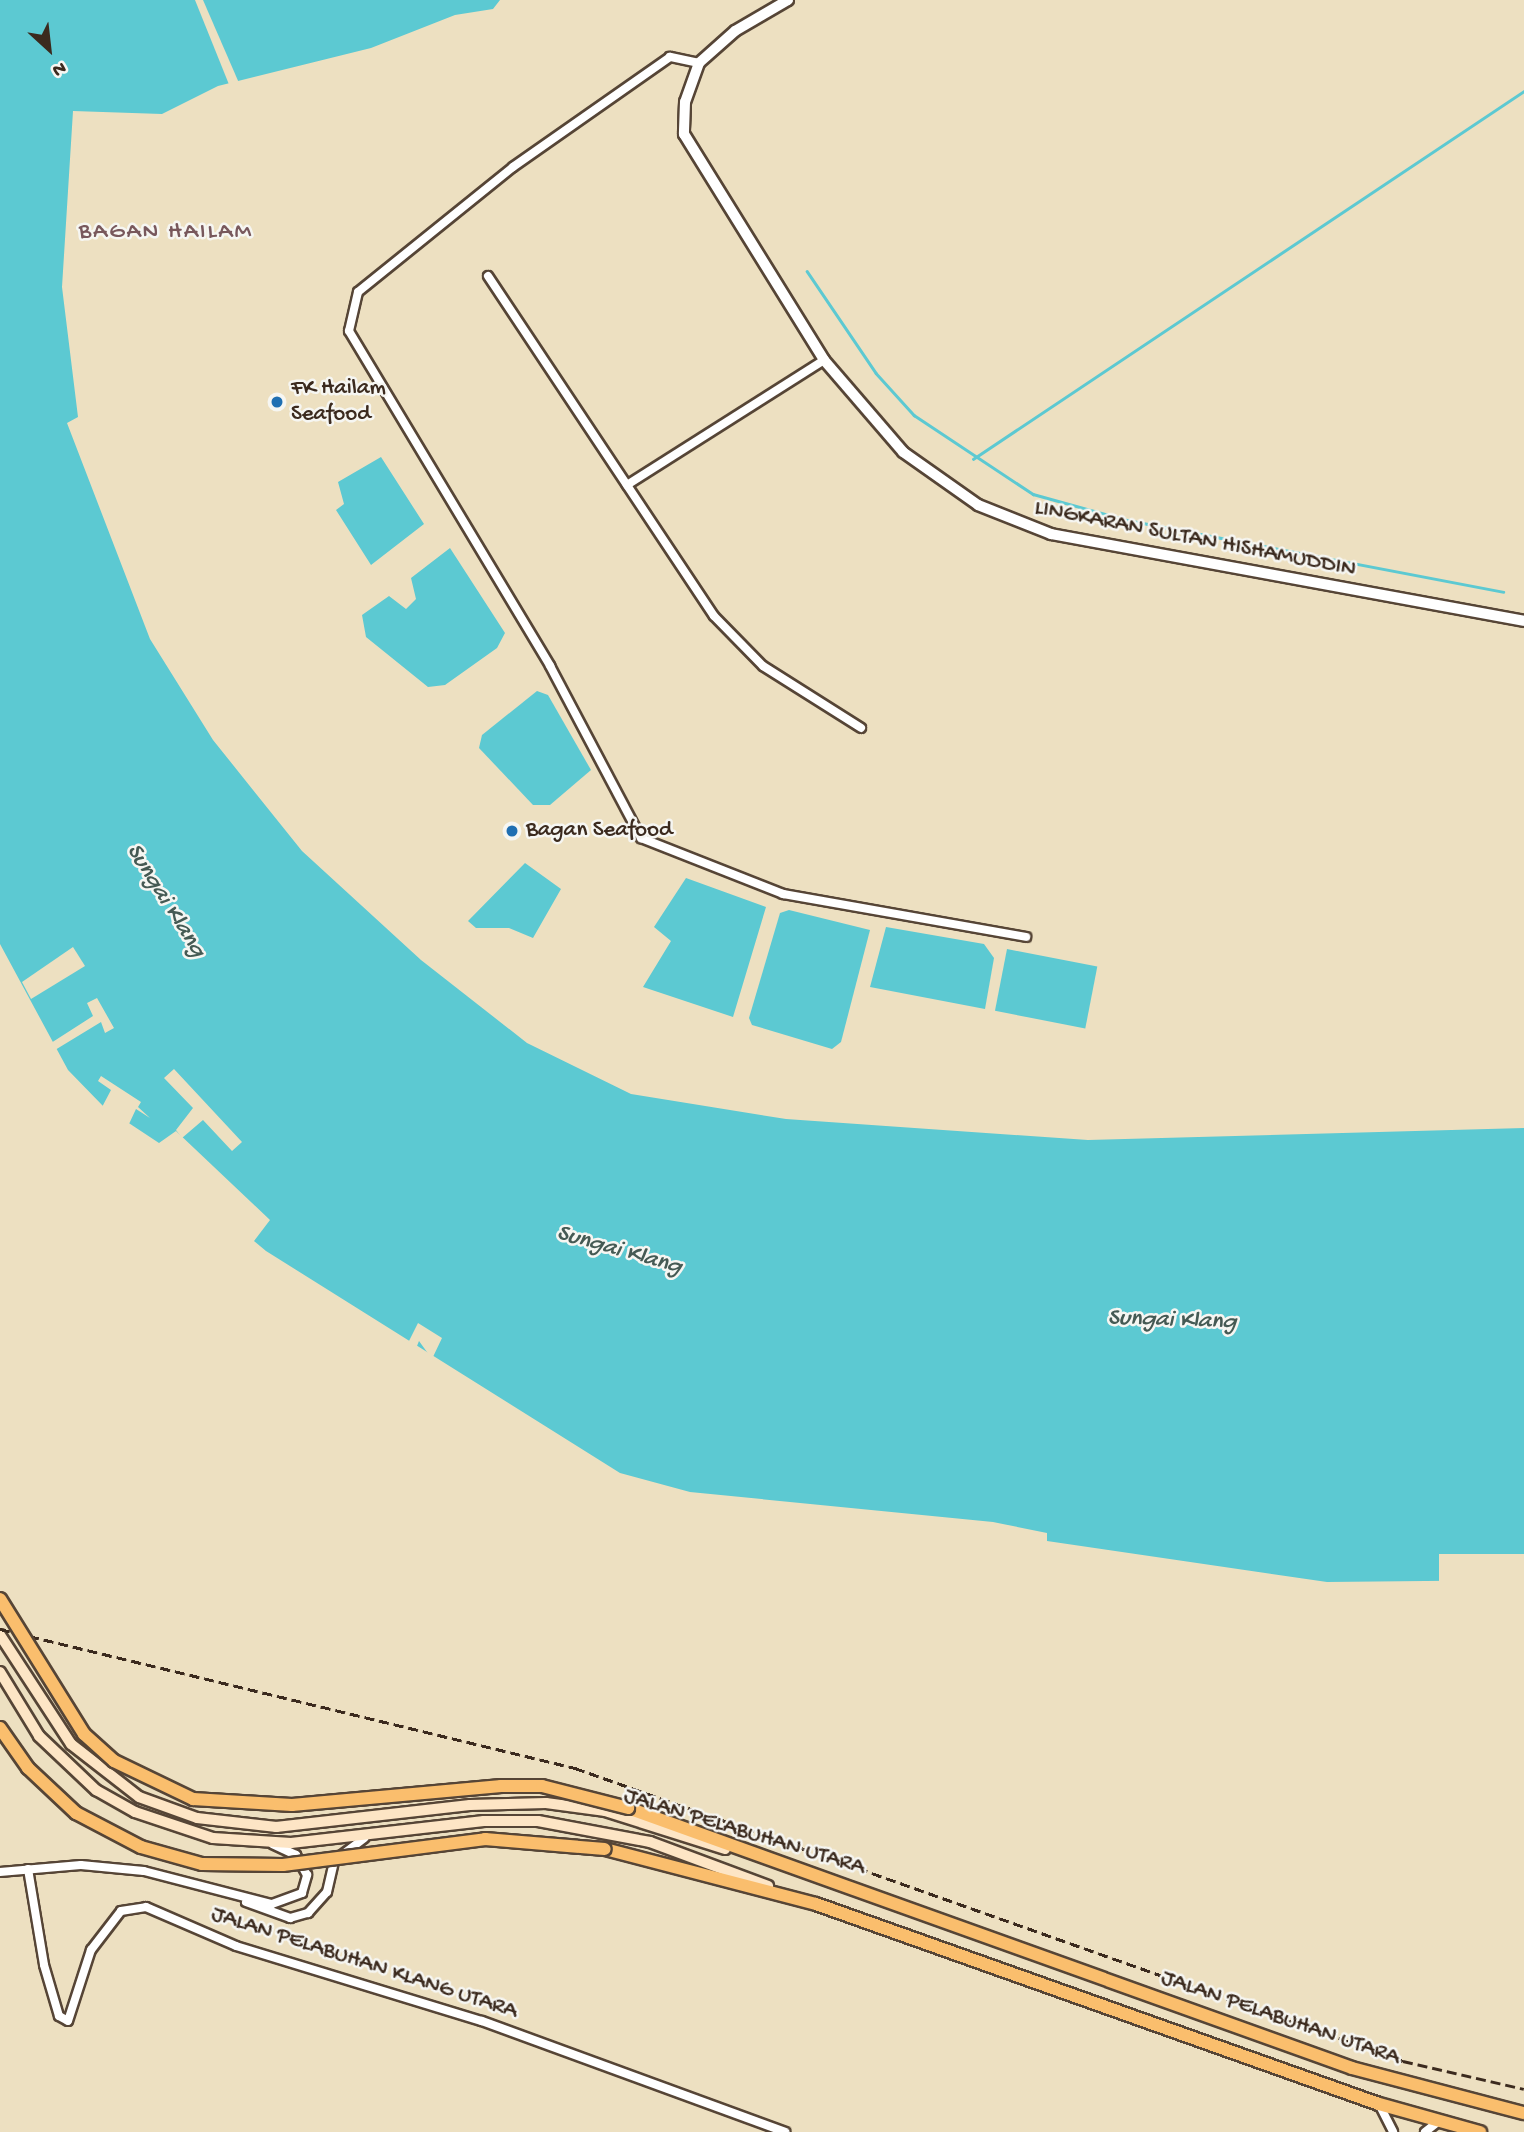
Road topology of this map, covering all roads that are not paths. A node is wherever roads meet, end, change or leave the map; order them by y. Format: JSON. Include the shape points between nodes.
{"nodes":[{"id":1,"x":788,"y":0,"type":"edge"},
{"id":2,"x":699,"y":63,"type":"junction"},
{"id":3,"x":488,"y":276,"type":"dead end"},
{"id":4,"x":824,"y":360,"type":"junction"},
{"id":5,"x":627,"y":485,"type":"junction"},
{"id":6,"x":1524,"y":621,"type":"edge"},
{"id":7,"x":861,"y":728,"type":"dead end"},
{"id":8,"x":1026,"y":937,"type":"dead end"},
{"id":9,"x":0,"y":1599,"type":"edge"},
{"id":10,"x":0,"y":1635,"type":"edge"},
{"id":11,"x":0,"y":1672,"type":"edge"},
{"id":12,"x":0,"y":1728,"type":"edge"},
{"id":13,"x":386,"y":1830,"type":"junction"},
{"id":14,"x":269,"y":1843,"type":"junction"},
{"id":15,"x":27,"y":1869,"type":"junction"},
{"id":16,"x":0,"y":1872,"type":"edge"},
{"id":17,"x":832,"y":1882,"type":"junction"},
{"id":18,"x":224,"y":1893,"type":"junction"},
{"id":19,"x":816,"y":1904,"type":"junction"},
{"id":20,"x":1379,"y":2104,"type":"junction"},
{"id":21,"x":1524,"y":2112,"type":"edge"},
{"id":22,"x":1439,"y":2121,"type":"junction"},
{"id":23,"x":785,"y":2132,"type":"edge"},
{"id":24,"x":1393,"y":2132,"type":"edge"},
{"id":25,"x":1425,"y":2132,"type":"edge"},
{"id":26,"x":1480,"y":2132,"type":"edge"}],
"edges":[{"from":1,"to":2,"type":"street","name":"LINGKARAN SULTAN HISHAMUDDIN","via":[[734,31]]},
{"from":2,"to":4,"type":"street","name":"LINGKARAN SULTAN HISHAMUDDIN","via":[[685,102],[684,134]]},
{"from":2,"to":8,"type":"street","via":[[670,57],[553,136],[365,286],[349,331],[550,666],[641,838],[783,894]]},
{"from":3,"to":5,"type":"street"},
{"from":4,"to":5,"type":"street"},
{"from":4,"to":6,"type":"street","name":"LINGKARAN SULTAN HISHAMUDDIN","via":[[903,452],[956,493],[1015,524],[1147,555]]},
{"from":5,"to":7,"type":"street","via":[[667,551],[737,640],[816,703]]},
{"from":9,"to":17,"type":"main road","bridge":true,"via":[[84,1734],[114,1761],[193,1799],[292,1805],[542,1786],[628,1808]]},
{"from":10,"to":17,"type":"main road","name":"JALAN PELABUHAN UTARA","via":[[51,1721],[107,1776],[164,1807],[235,1825],[324,1823],[508,1802],[604,1811]]},
{"from":11,"to":14,"type":"main road","name":"JALAN PELABUHAN UTARA","via":[[39,1736],[96,1790],[175,1827]]},
{"from":12,"to":19,"type":"main road","bridge":true,"via":[[49,1792],[76,1813],[141,1847],[202,1864],[283,1865],[485,1839],[606,1849]]},
{"from":13,"to":14,"type":"main road","name":"JALAN PELABUHAN UTARA"},
{"from":13,"to":18,"type":"street","via":[[352,1842],[334,1861],[321,1903],[308,1913],[290,1918]]},
{"from":13,"to":19,"type":"main road","name":"JALAN PELABUHAN UTARA","via":[[484,1821],[574,1825],[650,1842]]},
{"from":14,"to":18,"type":"street","via":[[296,1855],[305,1868],[302,1893],[272,1905]]},
{"from":15,"to":16,"type":"street"},
{"from":15,"to":18,"type":"street","via":[[81,1865],[144,1871]]},
{"from":15,"to":23,"type":"street","name":"JALAN PELABUHAN KLANG UTARA","via":[[44,1965],[59,2017],[68,2021],[91,1950],[121,1911],[146,1907],[236,1947],[482,2021]]},
{"from":17,"to":21,"type":"main road","name":"JALAN PELABUHAN UTARA","via":[[1352,2068]]},
{"from":19,"to":20,"type":"main road","name":"JALAN PELABUHAN UTARA"},
{"from":20,"to":22,"type":"main road","name":"JALAN PELABUHAN UTARA"},
{"from":20,"to":24,"type":"street"},
{"from":22,"to":25,"type":"street"},
{"from":22,"to":26,"type":"main road","name":"JALAN PELABUHAN UTARA"}]}
